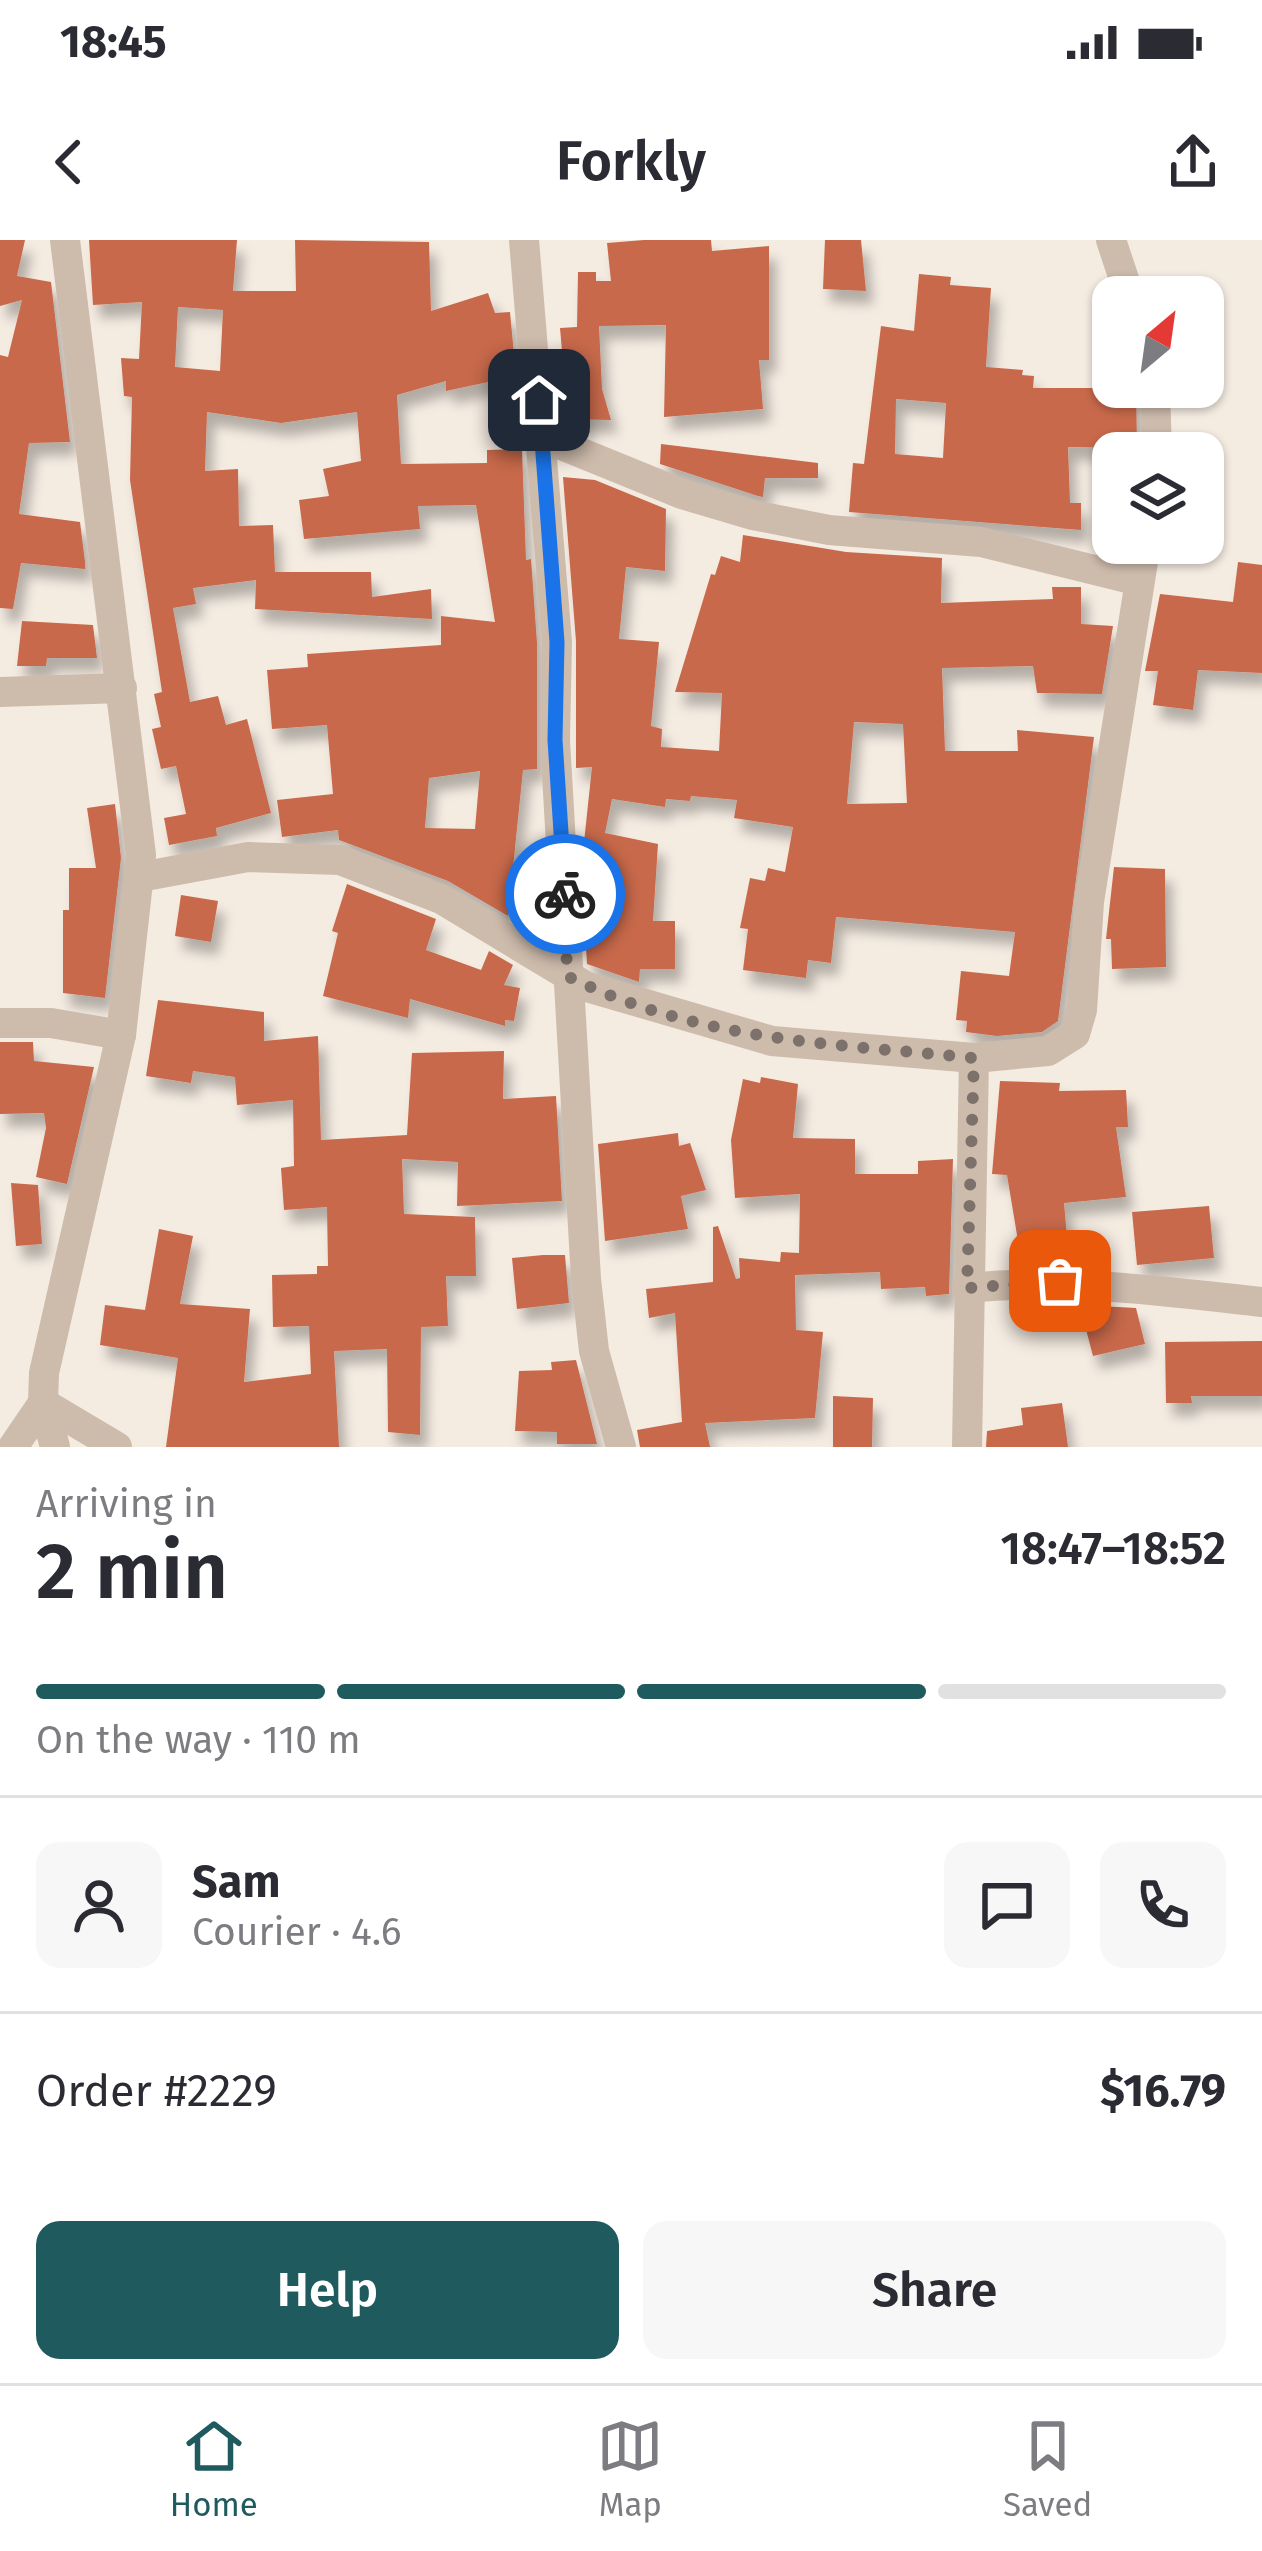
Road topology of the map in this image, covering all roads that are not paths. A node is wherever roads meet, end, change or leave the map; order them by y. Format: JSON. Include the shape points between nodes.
{"nodes":[{"id":1,"x":65,"y":240,"type":"edge"},
{"id":2,"x":524,"y":240,"type":"edge"},
{"id":3,"x":1111,"y":240,"type":"edge"},
{"id":4,"x":1123,"y":276,"type":"edge"},
{"id":5,"x":542,"y":437,"type":"junction"},
{"id":6,"x":1142,"y":564,"type":"edge"},
{"id":7,"x":1139,"y":581,"type":"junction"},
{"id":8,"x":122,"y":688,"type":"junction"},
{"id":9,"x":0,"y":692,"type":"edge"},
{"id":10,"x":140,"y":877,"type":"junction"},
{"id":11,"x":567,"y":976,"type":"junction"},
{"id":12,"x":0,"y":1023,"type":"edge"},
{"id":13,"x":121,"y":1035,"type":"junction"},
{"id":14,"x":974,"y":1058,"type":"junction"},
{"id":15,"x":967,"y":1288,"type":"junction"},
{"id":16,"x":1262,"y":1302,"type":"edge"},
{"id":17,"x":43,"y":1403,"type":"junction"},
{"id":18,"x":13,"y":1447,"type":"edge"},
{"id":19,"x":55,"y":1447,"type":"edge"},
{"id":20,"x":117,"y":1447,"type":"edge"},
{"id":21,"x":621,"y":1447,"type":"edge"},
{"id":22,"x":967,"y":1447,"type":"edge"}],
"edges":[{"from":1,"to":8,"type":"street"},
{"from":2,"to":5,"type":"street"},
{"from":3,"to":4,"type":"street"},
{"from":5,"to":7,"type":"street","via":[[753,515],[980,542]]},
{"from":5,"to":11,"type":"street"},
{"from":6,"to":7,"type":"street"},
{"from":7,"to":14,"type":"street","via":[[1075,1034],[1048,1051]]},
{"from":8,"to":9,"type":"street"},
{"from":8,"to":10,"type":"street"},
{"from":10,"to":11,"type":"street","via":[[248,857],[340,860],[441,899]]},
{"from":10,"to":13,"type":"street"},
{"from":11,"to":14,"type":"street","via":[[772,1041]]},
{"from":11,"to":21,"type":"street","via":[[590,1322]]},
{"from":12,"to":13,"type":"street"},
{"from":13,"to":17,"type":"street"},
{"from":14,"to":15,"type":"street"},
{"from":15,"to":16,"type":"street","via":[[1116,1283]]},
{"from":15,"to":22,"type":"street"},
{"from":17,"to":18,"type":"street"},
{"from":17,"to":19,"type":"street"},
{"from":17,"to":20,"type":"street"}]}
